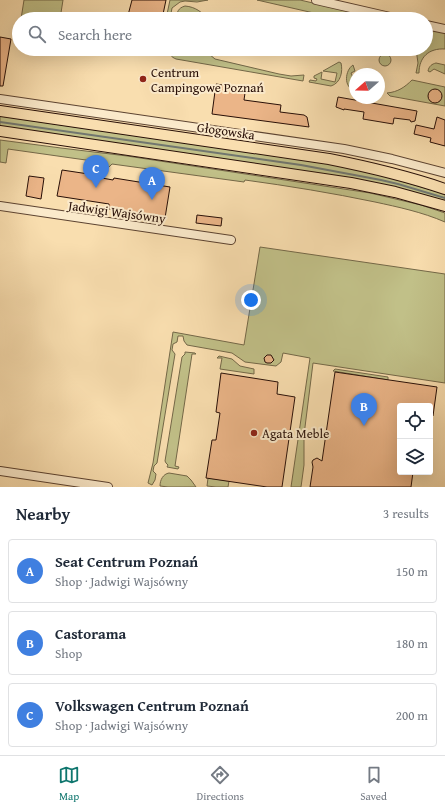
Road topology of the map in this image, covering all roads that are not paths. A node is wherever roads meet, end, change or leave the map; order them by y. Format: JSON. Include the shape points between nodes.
{"nodes":[{"id":1,"x":316,"y":0,"type":"edge"},
{"id":2,"x":368,"y":12,"type":"edge"},
{"id":3,"x":433,"y":27,"type":"edge"},
{"id":4,"x":445,"y":30,"type":"edge"},
{"id":5,"x":0,"y":99,"type":"edge"},
{"id":6,"x":0,"y":111,"type":"edge"},
{"id":7,"x":0,"y":131,"type":"edge"},
{"id":8,"x":445,"y":173,"type":"edge"},
{"id":9,"x":445,"y":189,"type":"edge"},
{"id":10,"x":0,"y":206,"type":"edge"},
{"id":11,"x":445,"y":206,"type":"edge"},
{"id":12,"x":231,"y":240,"type":"dead end"},
{"id":13,"x":0,"y":471,"type":"edge"},
{"id":14,"x":108,"y":487,"type":"edge"}],
"edges":[{"from":1,"to":2,"type":"street"},
{"from":3,"to":4,"type":"street"},
{"from":5,"to":8,"type":"street","via":[[344,149]]},
{"from":6,"to":9,"type":"main road","name":"Głogowska","via":[[329,159],[368,167]]},
{"from":7,"to":11,"type":"main road","via":[[351,183]]},
{"from":10,"to":12,"type":"street","name":"Jadwigi Wajsówny"},
{"from":13,"to":14,"type":"street"}]}
